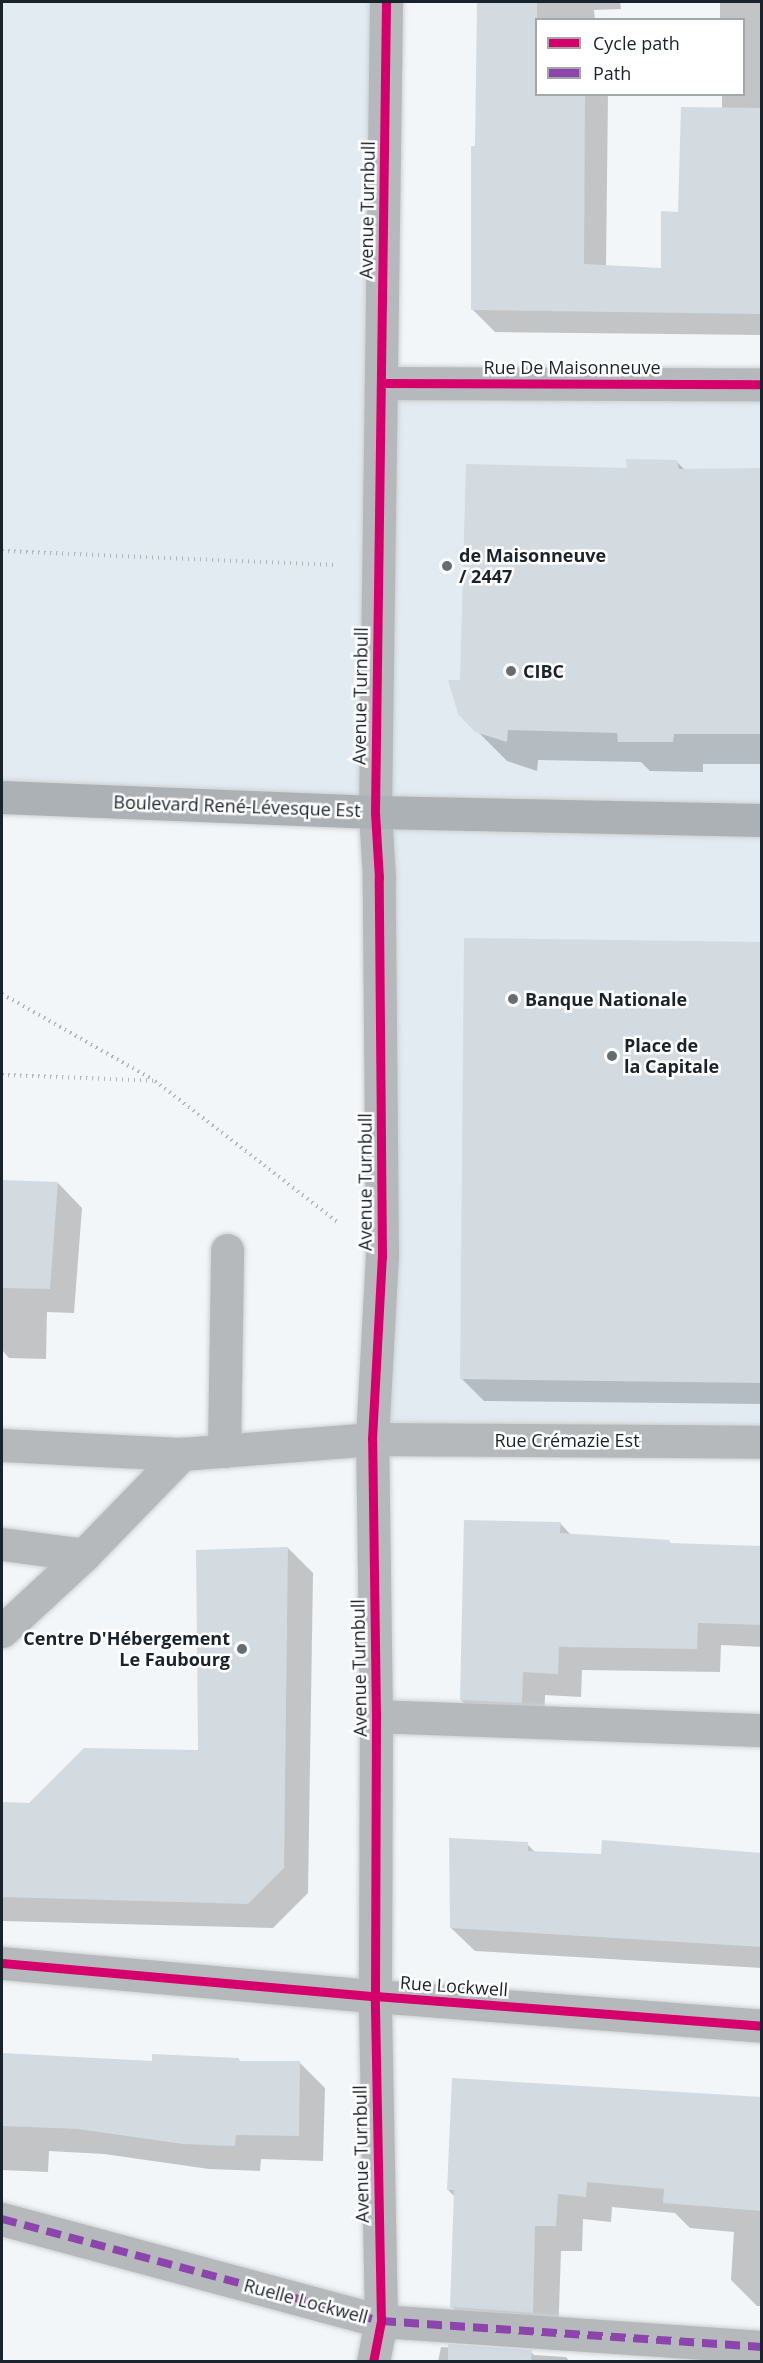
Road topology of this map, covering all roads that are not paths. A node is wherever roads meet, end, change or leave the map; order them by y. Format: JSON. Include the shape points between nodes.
{"nodes":[{"id":1,"x":387,"y":2,"type":"edge"},
{"id":2,"x":382,"y":383,"type":"junction"},
{"id":3,"x":762,"y":384,"type":"edge"},
{"id":4,"x":2,"y":797,"type":"edge"},
{"id":5,"x":375,"y":812,"type":"junction"},
{"id":6,"x":762,"y":820,"type":"edge"},
{"id":7,"x":227,"y":1250,"type":"dead end"},
{"id":8,"x":372,"y":1439,"type":"junction"},
{"id":9,"x":762,"y":1442,"type":"edge"},
{"id":10,"x":2,"y":1445,"type":"edge"},
{"id":11,"x":224,"y":1451,"type":"junction"},
{"id":12,"x":182,"y":1454,"type":"junction"},
{"id":13,"x":2,"y":1544,"type":"edge"},
{"id":14,"x":84,"y":1555,"type":"junction"},
{"id":15,"x":2,"y":1631,"type":"edge"},
{"id":16,"x":376,"y":1716,"type":"junction"},
{"id":17,"x":762,"y":1730,"type":"edge"},
{"id":18,"x":2,"y":1963,"type":"edge"},
{"id":19,"x":375,"y":1996,"type":"junction"},
{"id":20,"x":762,"y":2026,"type":"edge"},
{"id":21,"x":2,"y":2218,"type":"edge"},
{"id":22,"x":381,"y":2321,"type":"junction"},
{"id":23,"x":762,"y":2347,"type":"edge"},
{"id":24,"x":373,"y":2361,"type":"edge"}],
"edges":[{"from":1,"to":2,"type":"street","name":"Avenue Turnbull"},
{"from":2,"to":3,"type":"street","name":"Rue De Maisonneuve"},
{"from":2,"to":5,"type":"street","name":"Avenue Turnbull"},
{"from":4,"to":5,"type":"main road","name":"Boulevard René-Lévesque Est"},
{"from":5,"to":6,"type":"main road","name":"Boulevard René-Lévesque Est"},
{"from":5,"to":8,"type":"street","name":"Avenue Turnbull","via":[[382,1257]]},
{"from":7,"to":11,"type":"street"},
{"from":8,"to":9,"type":"street","name":"Rue Crémazie Est"},
{"from":8,"to":11,"type":"street","name":"Rue Crémazie Est"},
{"from":8,"to":16,"type":"street","name":"Avenue Turnbull"},
{"from":10,"to":12,"type":"street","name":"Rue Crémazie Est"},
{"from":11,"to":12,"type":"street","name":"Rue Crémazie Est"},
{"from":12,"to":14,"type":"street"},
{"from":13,"to":14,"type":"street"},
{"from":14,"to":15,"type":"street"},
{"from":16,"to":17,"type":"street"},
{"from":16,"to":19,"type":"street","name":"Avenue Turnbull"},
{"from":18,"to":19,"type":"street","name":"Rue Lockwell"},
{"from":19,"to":20,"type":"street","name":"Rue Lockwell"},
{"from":19,"to":22,"type":"street","name":"Avenue Turnbull"},
{"from":21,"to":22,"type":"street","name":"Ruelle Lockwell"},
{"from":22,"to":23,"type":"street","name":"Ruelle Lockwell"},
{"from":22,"to":24,"type":"street","name":"Avenue Turnbull"}]}
